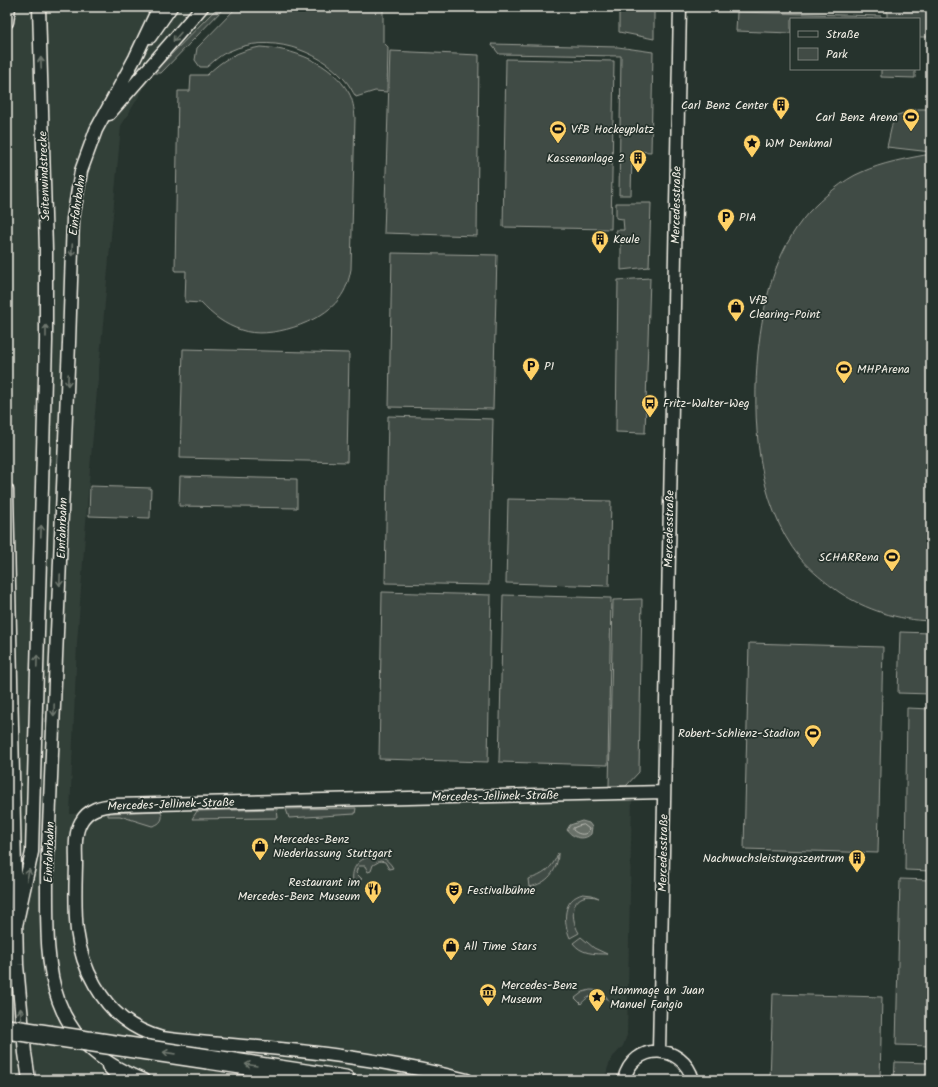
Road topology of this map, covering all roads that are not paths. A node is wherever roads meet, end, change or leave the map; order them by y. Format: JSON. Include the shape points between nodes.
{"nodes":[{"id":1,"x":9,"y":7,"type":"edge"},
{"id":2,"x":39,"y":7,"type":"edge"},
{"id":3,"x":159,"y":7,"type":"edge"},
{"id":4,"x":171,"y":7,"type":"edge"},
{"id":5,"x":202,"y":7,"type":"edge"},
{"id":6,"x":680,"y":7,"type":"edge"},
{"id":7,"x":7,"y":22,"type":"edge"},
{"id":8,"x":135,"y":58,"type":"junction"},
{"id":9,"x":96,"y":130,"type":"junction"},
{"id":10,"x":46,"y":250,"type":"joint"},
{"id":11,"x":7,"y":490,"type":"edge"},
{"id":12,"x":664,"y":792,"type":"junction"},
{"id":13,"x":16,"y":926,"type":"junction"},
{"id":14,"x":7,"y":1029,"type":"edge"},
{"id":15,"x":658,"y":1051,"type":"junction"},
{"id":16,"x":96,"y":1054,"type":"junction"},
{"id":17,"x":110,"y":1063,"type":"junction"},
{"id":18,"x":30,"y":1080,"type":"edge"},
{"id":19,"x":121,"y":1080,"type":"edge"},
{"id":20,"x":131,"y":1080,"type":"edge"},
{"id":21,"x":143,"y":1080,"type":"edge"},
{"id":22,"x":345,"y":1080,"type":"edge"},
{"id":23,"x":468,"y":1080,"type":"edge"},
{"id":24,"x":624,"y":1080,"type":"edge"},
{"id":25,"x":693,"y":1080,"type":"edge"}],
"edges":[{"from":1,"to":7,"type":"street"},
{"from":10,"to":2,"type":"street","name":"Seitenwindstrecke","one_way":true},
{"from":3,"to":8,"type":"street","name":"Einfahrbahn"},
{"from":4,"to":8,"type":"street"},
{"from":5,"to":9,"type":"street","one_way":true},
{"from":6,"to":12,"type":"street","name":"Mercedesstraße"},
{"from":8,"to":9,"type":"street","name":"Einfahrbahn"},
{"from":9,"to":16,"type":"street","name":"Einfahrbahn","one_way":true,"via":[[81,171],[73,219],[47,874],[51,974],[59,1004],[76,1034]]},
{"from":13,"to":10,"type":"street","name":"Einfahrbahn","one_way":true,"via":[[32,852],[46,341]]},
{"from":11,"to":13,"type":"street","name":"Einfahrbahn"},
{"from":12,"to":15,"type":"street","name":"Mercedesstraße"},
{"from":12,"to":23,"type":"street","name":"Mercedes-Jellinek-Straße","via":[[114,805],[97,808],[81,821],[77,833],[75,916],[79,946],[89,974],[104,999],[122,1019],[146,1034],[162,1038],[353,1058]]},
{"from":18,"to":13,"type":"street","name":"Einfahrbahn","one_way":true,"via":[[16,965]]},
{"from":22,"to":14,"type":"highway","one_way":true,"bridge":true},
{"from":15,"to":24,"type":"street","via":[[647,1053],[637,1059],[629,1068]]},
{"from":15,"to":25,"type":"street","via":[[681,1060],[689,1069]]},
{"from":16,"to":17,"type":"street","name":"Einfahrbahn"},
{"from":16,"to":19,"type":"street","name":"Einfahrbahn"},
{"from":17,"to":20,"type":"street","name":"Einfahrbahn"},
{"from":17,"to":21,"type":"street","name":"Einfahrbahn"}]}
